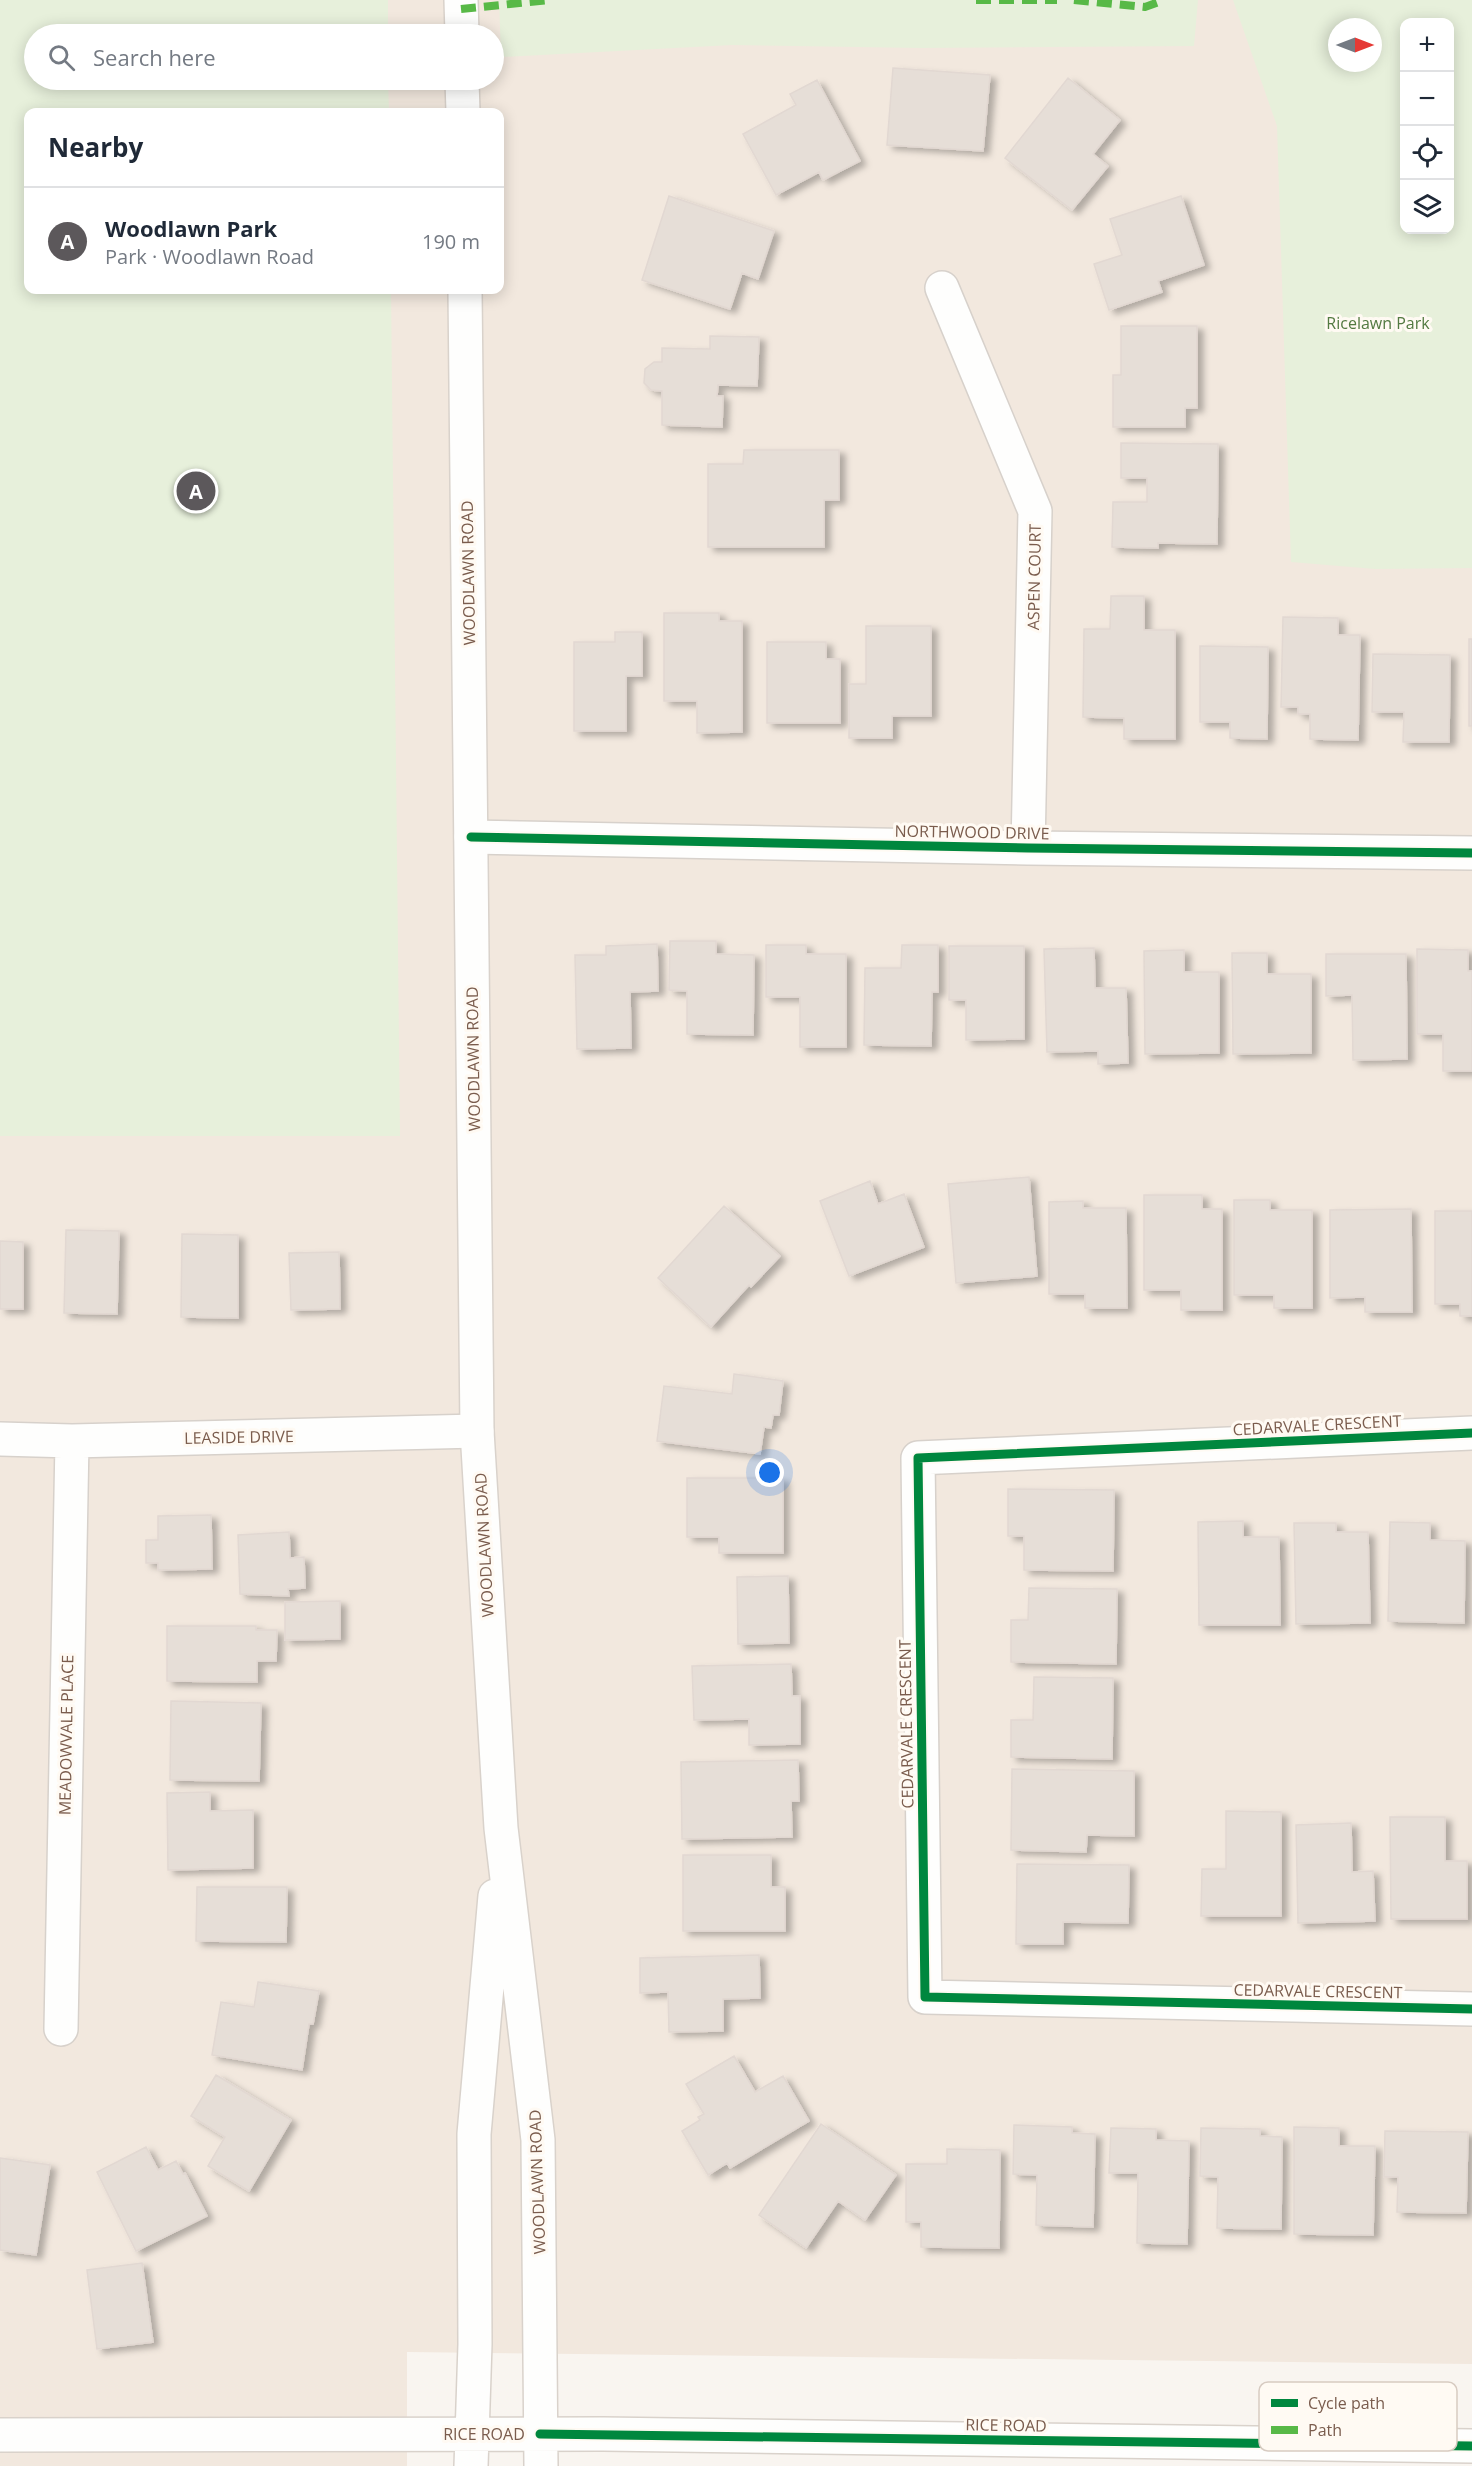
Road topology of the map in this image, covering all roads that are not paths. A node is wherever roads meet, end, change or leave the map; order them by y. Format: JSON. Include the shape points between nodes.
{"nodes":[{"id":1,"x":461,"y":0,"type":"edge"},
{"id":2,"x":462,"y":24,"type":"edge"},
{"id":3,"x":462,"y":90,"type":"edge"},
{"id":4,"x":463,"y":108,"type":"edge"},
{"id":5,"x":942,"y":288,"type":"dead end"},
{"id":6,"x":465,"y":294,"type":"edge"},
{"id":7,"x":471,"y":837,"type":"junction"},
{"id":8,"x":1028,"y":848,"type":"junction"},
{"id":9,"x":1472,"y":854,"type":"edge"},
{"id":10,"x":477,"y":1431,"type":"junction"},
{"id":11,"x":1472,"y":1433,"type":"edge"},
{"id":12,"x":0,"y":1439,"type":"edge"},
{"id":13,"x":72,"y":1441,"type":"junction"},
{"id":14,"x":501,"y":1828,"type":"junction"},
{"id":15,"x":1472,"y":2009,"type":"edge"},
{"id":16,"x":61,"y":2029,"type":"dead end"},
{"id":17,"x":540,"y":2434,"type":"junction"},
{"id":18,"x":0,"y":2435,"type":"edge"},
{"id":19,"x":1259,"y":2443,"type":"edge"},
{"id":20,"x":1457,"y":2446,"type":"edge"},
{"id":21,"x":1472,"y":2446,"type":"edge"},
{"id":22,"x":472,"y":2450,"type":"edge"},
{"id":23,"x":541,"y":2466,"type":"edge"}],
"edges":[{"from":1,"to":2,"type":"street"},
{"from":3,"to":4,"type":"street"},
{"from":5,"to":8,"type":"street","name":"ASPEN COURT","via":[[1035,511]]},
{"from":6,"to":7,"type":"street","name":"WOODLAWN ROAD"},
{"from":7,"to":8,"type":"street","name":"NORTHWOOD DRIVE"},
{"from":7,"to":10,"type":"street","name":"WOODLAWN ROAD"},
{"from":8,"to":9,"type":"street","name":"NORTHWOOD DRIVE"},
{"from":10,"to":13,"type":"street","name":"LEASIDE DRIVE"},
{"from":10,"to":14,"type":"street","name":"WOODLAWN ROAD"},
{"from":11,"to":15,"type":"street","name":"CEDARVALE CRESCENT","via":[[918,1458],[925,1998]]},
{"from":12,"to":13,"type":"street","name":"LEASIDE DRIVE"},
{"from":13,"to":16,"type":"street","name":"MEADOWVALE PLACE"},
{"from":14,"to":17,"type":"street","name":"WOODLAWN ROAD","via":[[538,2140]]},
{"from":14,"to":22,"type":"street","name":"WOODLAWN ROAD","via":[[474,2134]]},
{"from":17,"to":19,"type":"street","name":"RICE ROAD"},
{"from":17,"to":22,"type":"street","name":"RICE ROAD"},
{"from":17,"to":23,"type":"street","name":"WOODLAWN ROAD"},
{"from":18,"to":22,"type":"street","name":"RICE ROAD"},
{"from":20,"to":21,"type":"street","name":"RICE ROAD"}]}
